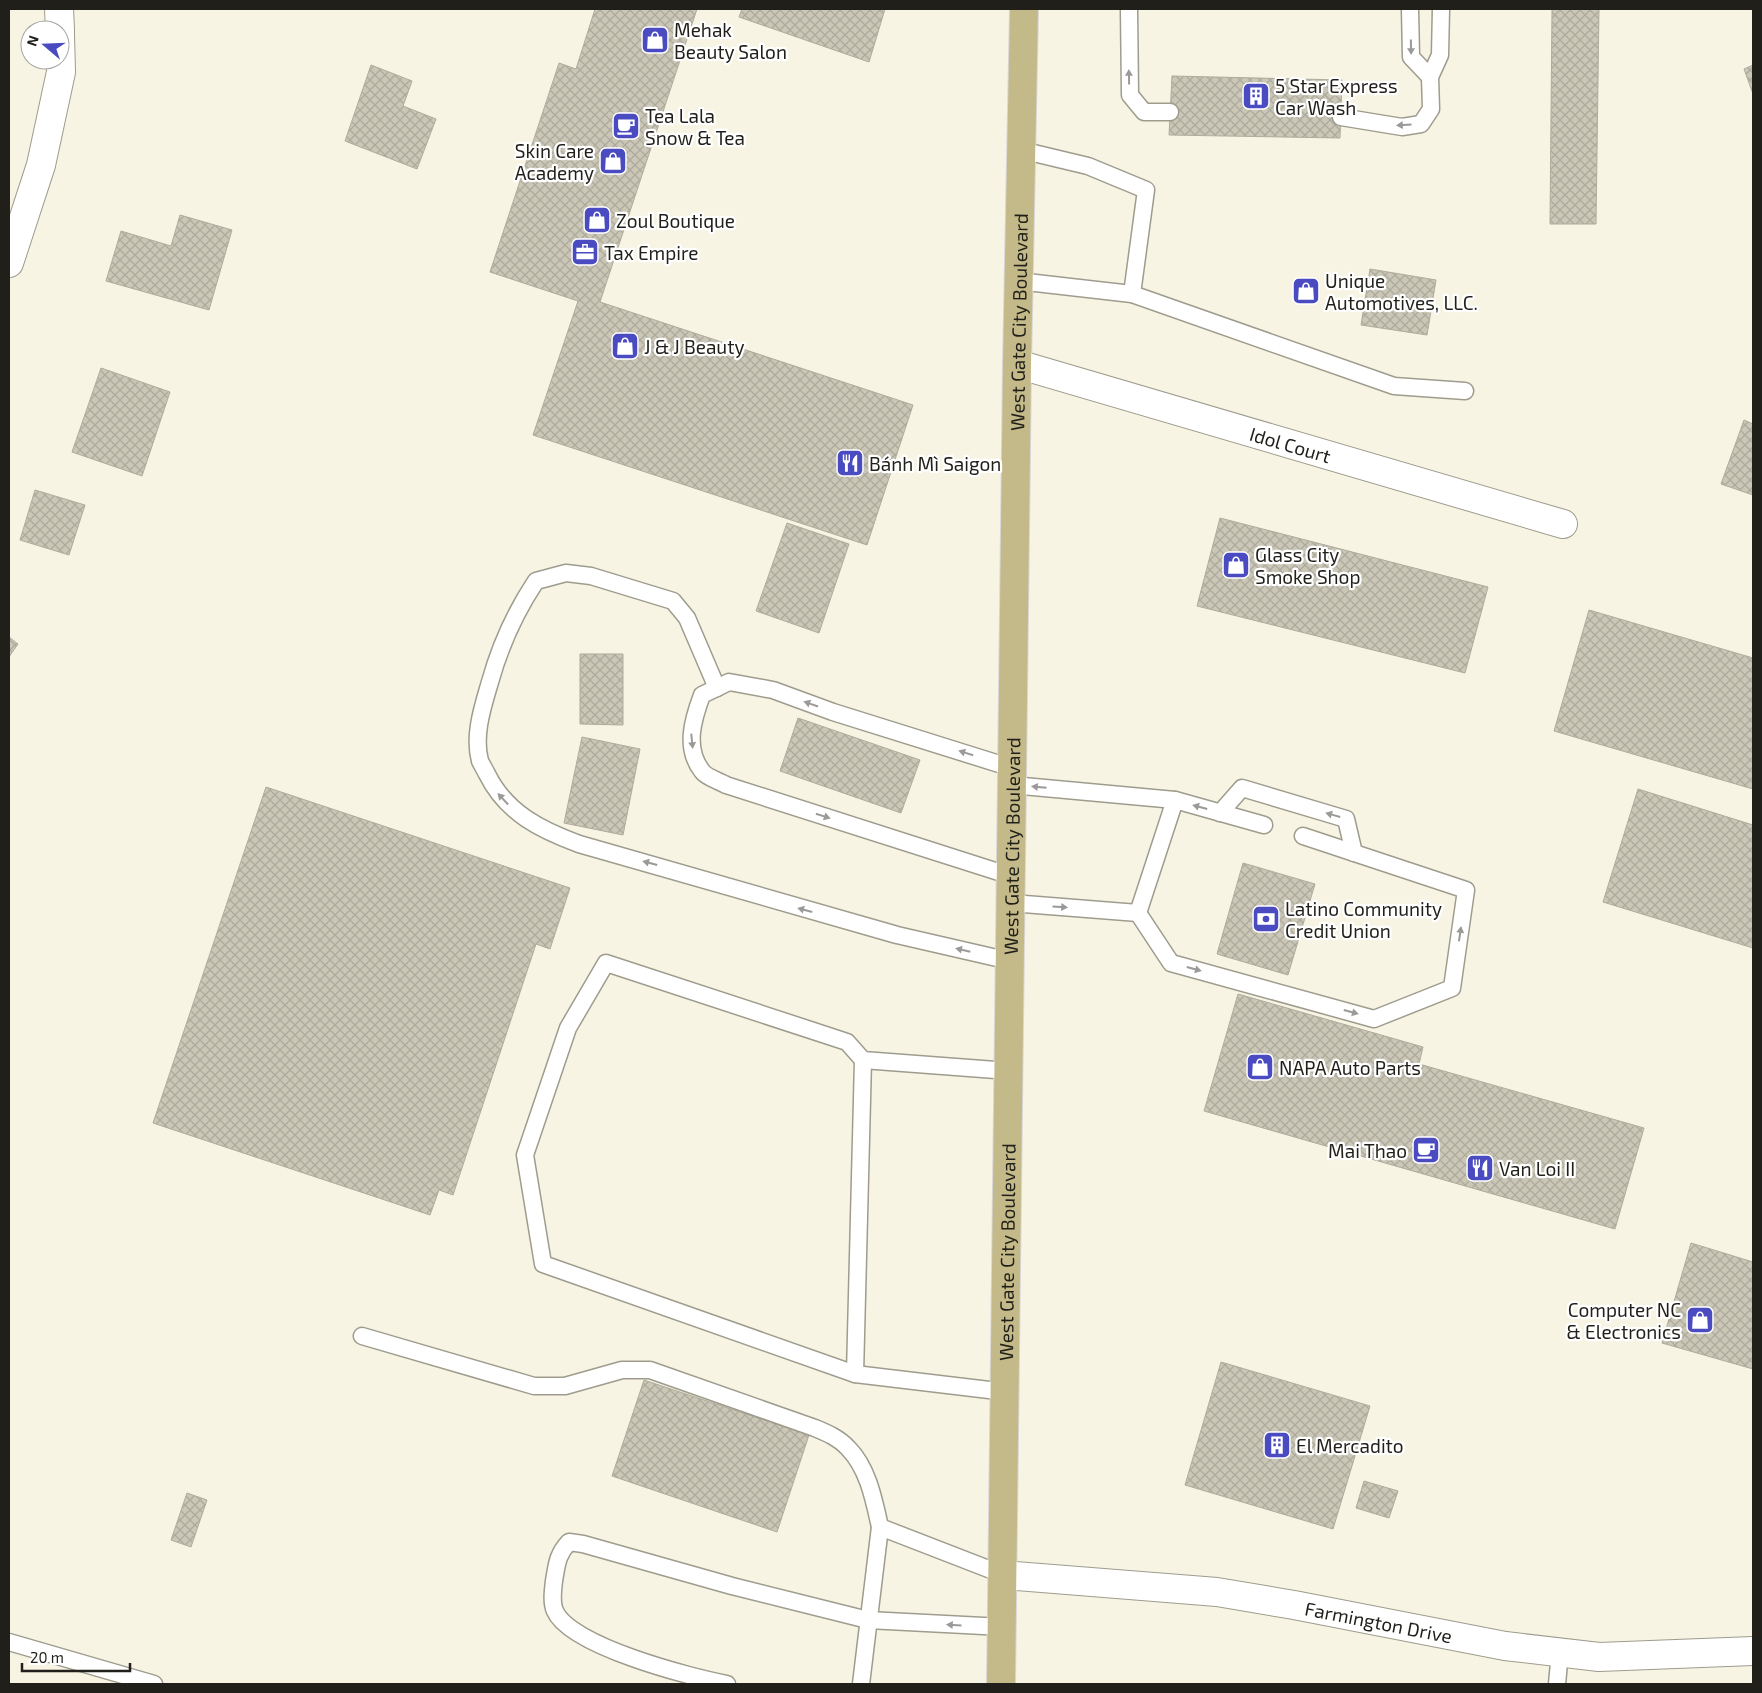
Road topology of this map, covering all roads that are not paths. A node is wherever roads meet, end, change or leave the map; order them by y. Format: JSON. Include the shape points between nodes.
{"nodes":[{"id":1,"x":1024,"y":9,"type":"edge"},
{"id":2,"x":1129,"y":9,"type":"edge"},
{"id":3,"x":1410,"y":9,"type":"edge"},
{"id":4,"x":1441,"y":9,"type":"edge"},
{"id":5,"x":61,"y":70,"type":"edge"},
{"id":6,"x":1430,"y":77,"type":"junction"},
{"id":7,"x":1170,"y":112,"type":"dead end"},
{"id":8,"x":1341,"y":117,"type":"dead end"},
{"id":9,"x":1021,"y":150,"type":"junction"},
{"id":10,"x":9,"y":263,"type":"edge"},
{"id":11,"x":1018,"y":281,"type":"junction"},
{"id":12,"x":1132,"y":294,"type":"junction"},
{"id":13,"x":1017,"y":364,"type":"junction"},
{"id":14,"x":1465,"y":390,"type":"dead end"},
{"id":15,"x":1563,"y":524,"type":"dead end"},
{"id":16,"x":717,"y":688,"type":"junction"},
{"id":17,"x":1012,"y":776,"type":"junction"},
{"id":18,"x":1175,"y":800,"type":"junction"},
{"id":19,"x":1220,"y":813,"type":"junction"},
{"id":20,"x":1264,"y":825,"type":"dead end"},
{"id":21,"x":1303,"y":836,"type":"dead end"},
{"id":22,"x":1354,"y":853,"type":"junction"},
{"id":23,"x":1011,"y":876,"type":"junction"},
{"id":24,"x":1011,"y":903,"type":"junction"},
{"id":25,"x":1138,"y":913,"type":"junction"},
{"id":26,"x":1010,"y":962,"type":"junction"},
{"id":27,"x":863,"y":1060,"type":"junction"},
{"id":28,"x":1009,"y":1071,"type":"junction"},
{"id":29,"x":362,"y":1336,"type":"dead end"},
{"id":30,"x":855,"y":1374,"type":"junction"},
{"id":31,"x":1006,"y":1392,"type":"junction"},
{"id":32,"x":880,"y":1527,"type":"junction"},
{"id":33,"x":1004,"y":1575,"type":"junction"},
{"id":34,"x":868,"y":1620,"type":"junction"},
{"id":35,"x":1003,"y":1627,"type":"junction"},
{"id":36,"x":9,"y":1642,"type":"edge"},
{"id":37,"x":1753,"y":1651,"type":"edge"},
{"id":38,"x":1560,"y":1652,"type":"junction"},
{"id":39,"x":154,"y":1684,"type":"edge"},
{"id":40,"x":727,"y":1684,"type":"edge"},
{"id":41,"x":861,"y":1684,"type":"edge"},
{"id":42,"x":1001,"y":1684,"type":"edge"},
{"id":43,"x":1557,"y":1684,"type":"edge"}],
"edges":[{"from":1,"to":9,"type":"main road","name":"West Gate City Boulevard"},
{"from":7,"to":2,"type":"lane","one_way":true,"via":[[1144,112],[1130,94]]},
{"from":3,"to":6,"type":"lane","one_way":true,"via":[[1411,57]]},
{"from":4,"to":6,"type":"lane","via":[[1440,55]]},
{"from":5,"to":10,"type":"street","via":[[42,165]]},
{"from":6,"to":8,"type":"lane","one_way":true,"via":[[1431,109],[1421,124],[1402,126]]},
{"from":9,"to":11,"type":"main road","name":"West Gate City Boulevard"},
{"from":9,"to":12,"type":"lane","via":[[1088,166],[1146,190]]},
{"from":11,"to":12,"type":"lane"},
{"from":11,"to":13,"type":"main road","name":"West Gate City Boulevard"},
{"from":12,"to":14,"type":"lane","via":[[1394,386]]},
{"from":13,"to":15,"type":"street","name":"Idol Court"},
{"from":13,"to":17,"type":"main road","name":"West Gate City Boulevard"},
{"from":17,"to":16,"type":"lane","one_way":true,"via":[[773,690],[729,682]]},
{"from":16,"to":23,"type":"lane","one_way":true,"via":[[702,695],[694,715],[691,733],[693,754],[702,773],[726,785]]},
{"from":26,"to":16,"type":"lane","one_way":true,"via":[[897,935],[579,844],[535,825],[513,810],[494,789],[480,760],[478,736],[493,671],[522,603],[536,581],[566,573],[591,576],[673,601],[687,618]]},
{"from":18,"to":17,"type":"lane","one_way":true},
{"from":17,"to":23,"type":"main road","name":"West Gate City Boulevard"},
{"from":19,"to":18,"type":"lane","one_way":true},
{"from":18,"to":25,"type":"lane"},
{"from":19,"to":20,"type":"lane"},
{"from":22,"to":19,"type":"lane","one_way":true,"via":[[1346,819],[1242,788]]},
{"from":21,"to":22,"type":"lane"},
{"from":25,"to":22,"type":"lane","one_way":true,"via":[[1171,963],[1374,1019],[1452,988],[1466,890]]},
{"from":23,"to":24,"type":"main road","name":"West Gate City Boulevard"},
{"from":24,"to":25,"type":"lane","one_way":true},
{"from":24,"to":26,"type":"main road","name":"West Gate City Boulevard"},
{"from":26,"to":28,"type":"main road","name":"West Gate City Boulevard"},
{"from":27,"to":28,"type":"lane"},
{"from":27,"to":30,"type":"lane"},
{"from":27,"to":30,"type":"lane","via":[[847,1042],[606,964],[568,1028],[525,1155],[543,1264]]},
{"from":28,"to":31,"type":"main road","name":"West Gate City Boulevard"},
{"from":29,"to":32,"type":"lane","via":[[534,1386],[565,1386],[622,1370],[650,1370],[815,1428],[847,1446],[858,1459],[874,1498]]},
{"from":30,"to":31,"type":"lane"},
{"from":31,"to":33,"type":"main road","name":"West Gate City Boulevard"},
{"from":32,"to":33,"type":"lane"},
{"from":32,"to":34,"type":"lane"},
{"from":33,"to":35,"type":"main road","name":"West Gate City Boulevard"},
{"from":33,"to":38,"type":"street","name":"Farmington Drive","via":[[1217,1592],[1505,1646]]},
{"from":35,"to":34,"type":"lane","one_way":true},
{"from":34,"to":40,"type":"lane","via":[[568,1542],[557,1563],[552,1595],[555,1611],[563,1622],[584,1638],[627,1656]]},
{"from":34,"to":41,"type":"lane"},
{"from":35,"to":42,"type":"main road","name":"West Gate City Boulevard"},
{"from":36,"to":39,"type":"lane"},
{"from":37,"to":38,"type":"street","name":"Farmington Drive","via":[[1599,1657]]},
{"from":38,"to":43,"type":"lane"}]}
